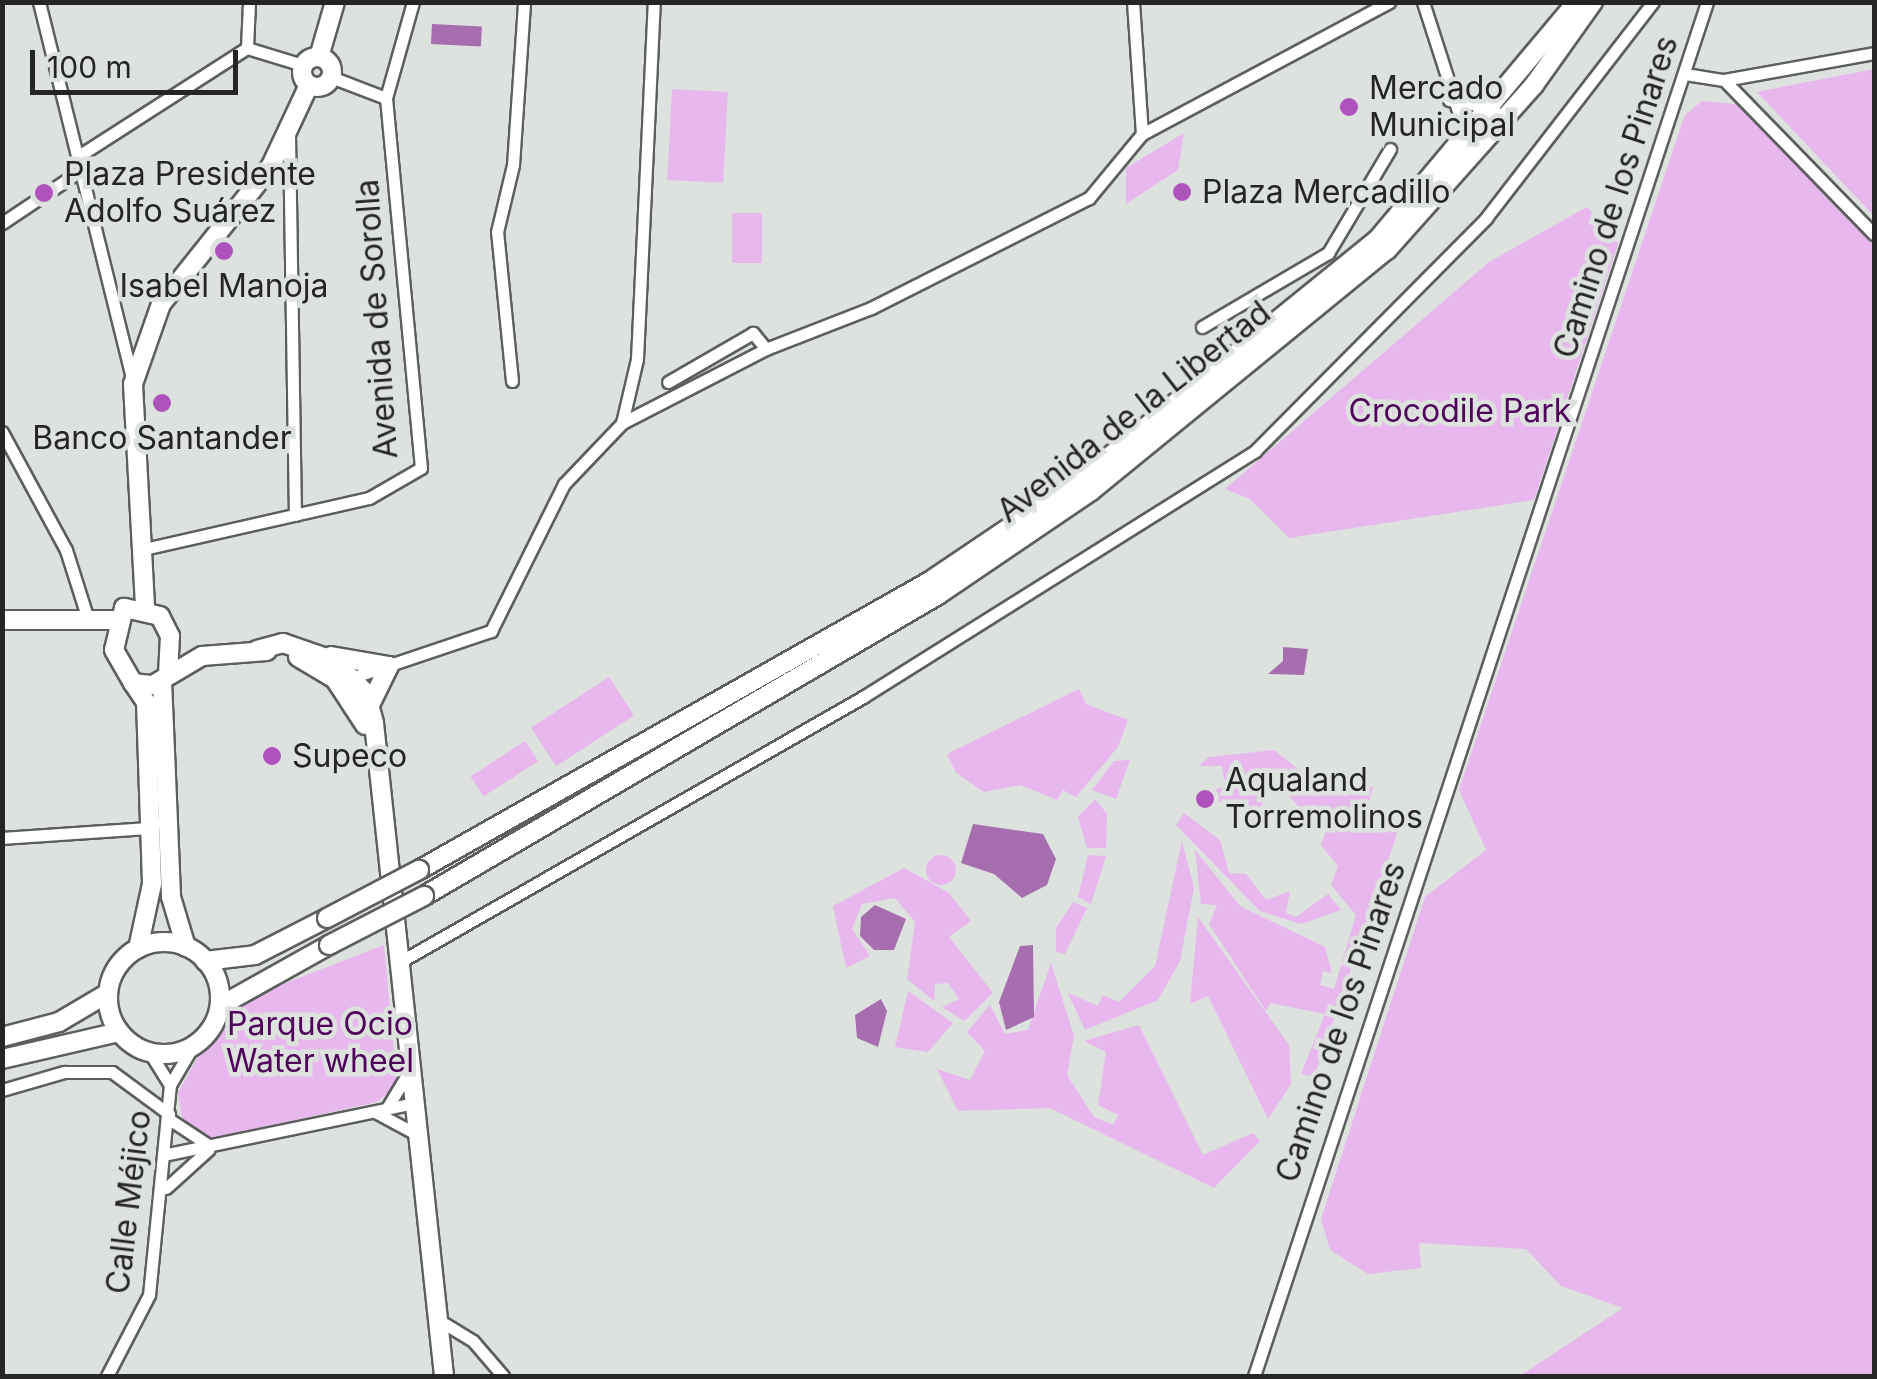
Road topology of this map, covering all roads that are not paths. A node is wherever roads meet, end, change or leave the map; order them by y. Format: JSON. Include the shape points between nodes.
{"nodes":[{"id":1,"x":38,"y":2,"type":"edge"},
{"id":2,"x":249,"y":2,"type":"edge"},
{"id":3,"x":336,"y":2,"type":"edge"},
{"id":4,"x":413,"y":2,"type":"edge"},
{"id":5,"x":524,"y":2,"type":"edge"},
{"id":6,"x":654,"y":2,"type":"edge"},
{"id":7,"x":1133,"y":2,"type":"edge"},
{"id":8,"x":1389,"y":2,"type":"edge"},
{"id":9,"x":1423,"y":2,"type":"edge"},
{"id":10,"x":1577,"y":2,"type":"edge"},
{"id":11,"x":1593,"y":2,"type":"edge"},
{"id":12,"x":1654,"y":2,"type":"edge"},
{"id":13,"x":1707,"y":2,"type":"edge"},
{"id":14,"x":247,"y":48,"type":"junction"},
{"id":15,"x":1874,"y":52,"type":"edge"},
{"id":16,"x":311,"y":61,"type":"junction"},
{"id":17,"x":1684,"y":74,"type":"junction"},
{"id":18,"x":330,"y":77,"type":"junction"},
{"id":19,"x":1724,"y":80,"type":"junction"},
{"id":20,"x":309,"y":85,"type":"junction"},
{"id":21,"x":386,"y":98,"type":"junction"},
{"id":22,"x":1449,"y":100,"type":"junction"},
{"id":23,"x":1494,"y":108,"type":"junction"},
{"id":24,"x":290,"y":134,"type":"junction"},
{"id":25,"x":1142,"y":134,"type":"junction"},
{"id":26,"x":1467,"y":139,"type":"junction"},
{"id":27,"x":1390,"y":150,"type":"dead end"},
{"id":28,"x":76,"y":157,"type":"junction"},
{"id":29,"x":80,"y":172,"type":"junction"},
{"id":30,"x":2,"y":222,"type":"edge"},
{"id":31,"x":1874,"y":234,"type":"edge"},
{"id":32,"x":1202,"y":328,"type":"dead end"},
{"id":33,"x":766,"y":349,"type":"junction"},
{"id":34,"x":512,"y":382,"type":"dead end"},
{"id":35,"x":668,"y":382,"type":"dead end"},
{"id":36,"x":134,"y":384,"type":"junction"},
{"id":37,"x":622,"y":422,"type":"junction"},
{"id":38,"x":2,"y":432,"type":"edge"},
{"id":39,"x":295,"y":515,"type":"junction"},
{"id":40,"x":144,"y":549,"type":"junction"},
{"id":41,"x":145,"y":606,"type":"junction"},
{"id":42,"x":86,"y":613,"type":"junction"},
{"id":43,"x":2,"y":620,"type":"edge"},
{"id":44,"x":116,"y":620,"type":"junction"},
{"id":45,"x":170,"y":636,"type":"junction"},
{"id":46,"x":257,"y":650,"type":"junction"},
{"id":47,"x":290,"y":654,"type":"junction"},
{"id":48,"x":322,"y":654,"type":"junction"},
{"id":49,"x":202,"y":656,"type":"junction"},
{"id":50,"x":388,"y":666,"type":"junction"},
{"id":51,"x":165,"y":677,"type":"junction"},
{"id":52,"x":354,"y":677,"type":"junction"},
{"id":53,"x":133,"y":683,"type":"junction"},
{"id":54,"x":364,"y":710,"type":"junction"},
{"id":55,"x":150,"y":828,"type":"junction"},
{"id":56,"x":2,"y":838,"type":"edge"},
{"id":57,"x":186,"y":947,"type":"junction"},
{"id":58,"x":138,"y":949,"type":"junction"},
{"id":59,"x":206,"y":961,"type":"junction"},
{"id":60,"x":398,"y":963,"type":"junction"},
{"id":61,"x":108,"y":993,"type":"junction"},
{"id":62,"x":220,"y":1006,"type":"junction"},
{"id":63,"x":119,"y":1032,"type":"junction"},
{"id":64,"x":2,"y":1037,"type":"edge"},
{"id":65,"x":193,"y":1046,"type":"junction"},
{"id":66,"x":150,"y":1053,"type":"junction"},
{"id":67,"x":2,"y":1059,"type":"edge"},
{"id":68,"x":410,"y":1068,"type":"junction"},
{"id":69,"x":170,"y":1085,"type":"junction"},
{"id":70,"x":2,"y":1090,"type":"edge"},
{"id":71,"x":414,"y":1103,"type":"junction"},
{"id":72,"x":381,"y":1110,"type":"junction"},
{"id":73,"x":169,"y":1117,"type":"junction"},
{"id":74,"x":418,"y":1135,"type":"junction"},
{"id":75,"x":212,"y":1147,"type":"junction"},
{"id":76,"x":168,"y":1154,"type":"junction"},
{"id":77,"x":164,"y":1191,"type":"junction"},
{"id":78,"x":437,"y":1319,"type":"junction"},
{"id":79,"x":107,"y":1376,"type":"edge"},
{"id":80,"x":444,"y":1376,"type":"edge"},
{"id":81,"x":503,"y":1376,"type":"edge"},
{"id":82,"x":1254,"y":1376,"type":"edge"}],
"edges":[{"from":1,"to":28,"type":"street"},
{"from":2,"to":14,"type":"street"},
{"from":3,"to":16,"type":"main road"},
{"from":4,"to":21,"type":"street","name":"Avenida de Sorolla"},
{"from":5,"to":34,"type":"street","via":[[513,165],[497,232]]},
{"from":6,"to":37,"type":"street","via":[[636,359]]},
{"from":7,"to":25,"type":"street"},
{"from":8,"to":25,"type":"street"},
{"from":9,"to":22,"type":"street"},
{"from":10,"to":23,"type":"main road","name":"Avenida de la Libertad"},
{"from":11,"to":62,"type":"main road","name":"Avenida de la Libertad","bridge":true,"via":[[1534,85],[1387,250],[1091,492],[938,596],[424,896]]},
{"from":12,"to":60,"type":"street","via":[[1486,218],[1255,451],[863,697]]},
{"from":13,"to":17,"type":"street","name":"Camino de los Pinares"},
{"from":14,"to":16,"type":"street"},
{"from":14,"to":28,"type":"street"},
{"from":15,"to":19,"type":"street"},
{"from":16,"to":18,"type":"main road"},
{"from":16,"to":20,"type":"main road"},
{"from":17,"to":19,"type":"street"},
{"from":17,"to":82,"type":"street","name":"Camino de los Pinares"},
{"from":18,"to":20,"type":"main road"},
{"from":18,"to":21,"type":"street"},
{"from":19,"to":31,"type":"street"},
{"from":20,"to":24,"type":"main road"},
{"from":21,"to":39,"type":"street","name":"Avenida de Sorolla","via":[[421,468],[369,498]]},
{"from":22,"to":23,"type":"street"},
{"from":22,"to":26,"type":"street"},
{"from":23,"to":26,"type":"main road","name":"Avenida de la Libertad"},
{"from":24,"to":36,"type":"main road","via":[[162,304]]},
{"from":24,"to":39,"type":"street"},
{"from":25,"to":33,"type":"street","via":[[1089,198],[871,308]]},
{"from":26,"to":59,"type":"main road","name":"Avenida de la Libertad","bridge":true,"via":[[1376,240],[1084,477],[930,581],[420,870],[255,955]]},
{"from":27,"to":32,"type":"street","via":[[1328,253]]},
{"from":28,"to":29,"type":"street"},
{"from":29,"to":30,"type":"street"},
{"from":29,"to":36,"type":"street"},
{"from":33,"to":35,"type":"street","via":[[754,333]]},
{"from":33,"to":37,"type":"street"},
{"from":36,"to":40,"type":"main road"},
{"from":37,"to":50,"type":"street","via":[[564,484],[490,630]]},
{"from":38,"to":42,"type":"street","via":[[66,550]]},
{"from":39,"to":40,"type":"street","name":"Avenida de Sorolla"},
{"from":40,"to":41,"type":"main road"},
{"from":41,"to":44,"type":"main road","via":[[124,608]]},
{"from":41,"to":45,"type":"main road"},
{"from":42,"to":43,"type":"main road"},
{"from":42,"to":44,"type":"main road"},
{"from":44,"to":53,"type":"main road","via":[[116,658]]},
{"from":45,"to":49,"type":"main road"},
{"from":45,"to":51,"type":"main road"},
{"from":46,"to":47,"type":"main road"},
{"from":46,"to":48,"type":"main road","via":[[283,643]]},
{"from":46,"to":49,"type":"main road"},
{"from":47,"to":52,"type":"main road"},
{"from":47,"to":54,"type":"main road","via":[[335,679]]},
{"from":48,"to":50,"type":"main road"},
{"from":48,"to":52,"type":"main road"},
{"from":49,"to":51,"type":"main road"},
{"from":50,"to":52,"type":"street"},
{"from":50,"to":54,"type":"main road"},
{"from":51,"to":53,"type":"main road"},
{"from":51,"to":57,"type":"main road","via":[[171,897]]},
{"from":52,"to":54,"type":"main road"},
{"from":53,"to":55,"type":"main road","via":[[146,702]]},
{"from":54,"to":60,"type":"main road"},
{"from":55,"to":56,"type":"street"},
{"from":55,"to":58,"type":"main road","via":[[152,884]]},
{"from":57,"to":58,"type":"main road"},
{"from":57,"to":59,"type":"main road"},
{"from":58,"to":61,"type":"main road"},
{"from":59,"to":62,"type":"main road"},
{"from":60,"to":68,"type":"main road"},
{"from":61,"to":63,"type":"main road"},
{"from":61,"to":64,"type":"main road","via":[[59,1022]]},
{"from":62,"to":65,"type":"main road"},
{"from":63,"to":66,"type":"main road"},
{"from":63,"to":67,"type":"main road"},
{"from":65,"to":66,"type":"main road"},
{"from":65,"to":69,"type":"street","name":"Calle Méjico"},
{"from":66,"to":69,"type":"street","name":"Calle Méjico"},
{"from":68,"to":71,"type":"main road"},
{"from":68,"to":72,"type":"street"},
{"from":69,"to":73,"type":"street","name":"Calle Méjico"},
{"from":70,"to":73,"type":"street","via":[[64,1072],[112,1072]]},
{"from":71,"to":72,"type":"street"},
{"from":71,"to":74,"type":"main road"},
{"from":72,"to":74,"type":"street"},
{"from":72,"to":75,"type":"street"},
{"from":73,"to":75,"type":"street"},
{"from":73,"to":76,"type":"street","name":"Calle Méjico"},
{"from":74,"to":78,"type":"main road"},
{"from":75,"to":76,"type":"street"},
{"from":75,"to":77,"type":"street"},
{"from":76,"to":77,"type":"street","name":"Calle Méjico"},
{"from":77,"to":79,"type":"street","name":"Calle Méjico","via":[[149,1295]]},
{"from":78,"to":80,"type":"main road"},
{"from":78,"to":81,"type":"street","via":[[473,1341]]}]}
